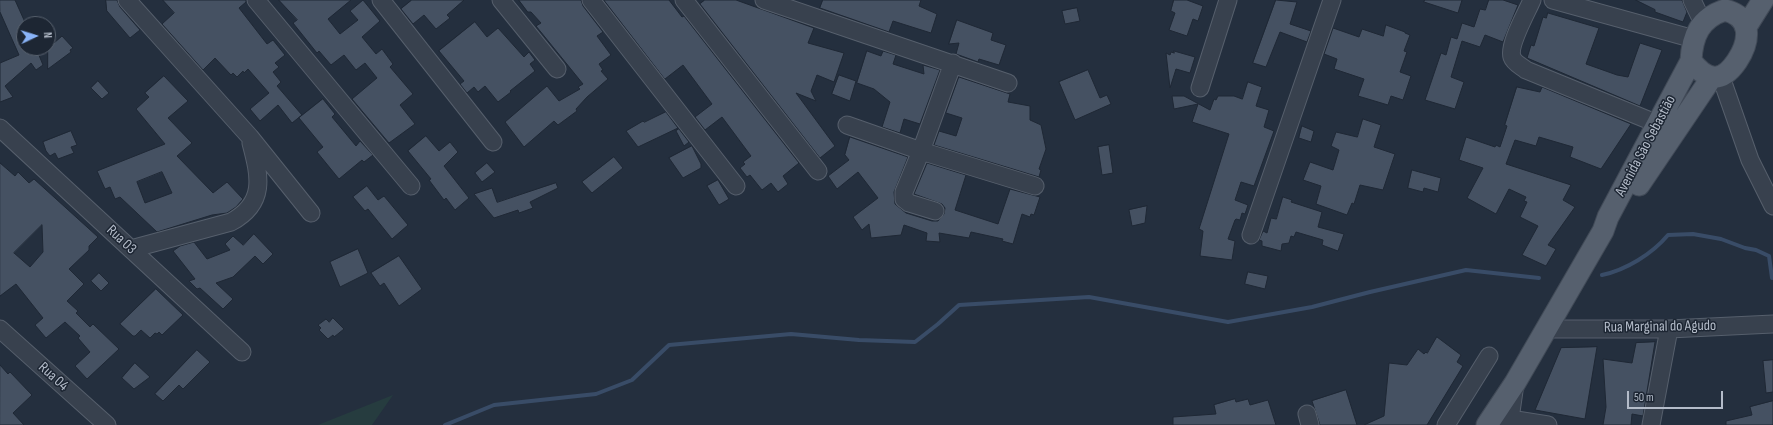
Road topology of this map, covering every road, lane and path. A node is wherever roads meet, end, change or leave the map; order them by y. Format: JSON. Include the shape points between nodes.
{"nodes":[{"id":1,"x":127,"y":0,"type":"edge"},
{"id":2,"x":256,"y":0,"type":"edge"},
{"id":3,"x":380,"y":0,"type":"edge"},
{"id":4,"x":501,"y":0,"type":"edge"},
{"id":5,"x":591,"y":0,"type":"edge"},
{"id":6,"x":684,"y":0,"type":"edge"},
{"id":7,"x":764,"y":0,"type":"edge"},
{"id":8,"x":1228,"y":0,"type":"edge"},
{"id":9,"x":1332,"y":0,"type":"edge"},
{"id":10,"x":1532,"y":0,"type":"edge"},
{"id":11,"x":1553,"y":0,"type":"edge"},
{"id":12,"x":1692,"y":0,"type":"edge"},
{"id":13,"x":1763,"y":0,"type":"edge"},
{"id":14,"x":1730,"y":5,"type":"edge"},
{"id":15,"x":807,"y":6,"type":"edge"},
{"id":16,"x":1604,"y":7,"type":"edge"},
{"id":17,"x":1746,"y":27,"type":"junction"},
{"id":18,"x":1698,"y":31,"type":"junction"},
{"id":19,"x":1691,"y":61,"type":"junction"},
{"id":20,"x":953,"y":63,"type":"junction"},
{"id":21,"x":557,"y":69,"type":"dead end"},
{"id":22,"x":1716,"y":77,"type":"junction"},
{"id":23,"x":1008,"y":83,"type":"dead end"},
{"id":24,"x":1200,"y":88,"type":"dead end"},
{"id":25,"x":1658,"y":124,"type":"junction"},
{"id":26,"x":847,"y":125,"type":"dead end"},
{"id":27,"x":0,"y":128,"type":"edge"},
{"id":28,"x":250,"y":137,"type":"junction"},
{"id":29,"x":493,"y":142,"type":"dead end"},
{"id":30,"x":921,"y":151,"type":"junction"},
{"id":31,"x":818,"y":171,"type":"dead end"},
{"id":32,"x":411,"y":186,"type":"dead end"},
{"id":33,"x":736,"y":186,"type":"dead end"},
{"id":34,"x":1035,"y":186,"type":"dead end"},
{"id":35,"x":1773,"y":206,"type":"edge"},
{"id":36,"x":935,"y":211,"type":"dead end"},
{"id":37,"x":311,"y":213,"type":"dead end"},
{"id":38,"x":1603,"y":231,"type":"junction"},
{"id":39,"x":1251,"y":235,"type":"dead end"},
{"id":40,"x":131,"y":249,"type":"junction"},
{"id":41,"x":1773,"y":324,"type":"edge"},
{"id":42,"x":0,"y":328,"type":"edge"},
{"id":43,"x":1547,"y":328,"type":"junction"},
{"id":44,"x":1669,"y":329,"type":"junction"},
{"id":45,"x":242,"y":352,"type":"dead end"},
{"id":46,"x":1489,"y":356,"type":"dead end"},
{"id":47,"x":1515,"y":383,"type":"junction"},
{"id":48,"x":1509,"y":422,"type":"edge"},
{"id":49,"x":107,"y":425,"type":"edge"},
{"id":50,"x":1446,"y":425,"type":"edge"},
{"id":51,"x":1487,"y":425,"type":"edge"},
{"id":52,"x":1548,"y":425,"type":"edge"},
{"id":53,"x":1651,"y":425,"type":"edge"}],
"edges":[{"from":1,"to":28,"type":"street"},
{"from":2,"to":32,"type":"street"},
{"from":3,"to":29,"type":"street"},
{"from":4,"to":21,"type":"street"},
{"from":5,"to":33,"type":"street"},
{"from":6,"to":31,"type":"street"},
{"from":7,"to":15,"type":"street"},
{"from":8,"to":24,"type":"street"},
{"from":9,"to":39,"type":"street"},
{"from":10,"to":25,"type":"street","via":[[1512,47],[1515,62],[1526,70]]},
{"from":11,"to":16,"type":"street"},
{"from":12,"to":18,"type":"street"},
{"from":13,"to":17,"type":"main road","name":"Avenida São Sebastião"},
{"from":14,"to":17,"type":"main road"},
{"from":14,"to":18,"type":"main road","via":[[1714,14]]},
{"from":15,"to":20,"type":"street"},
{"from":16,"to":18,"type":"street"},
{"from":17,"to":22,"type":"main road","name":"Avenida São Sebastião","via":[[1748,37],[1743,52],[1730,71]]},
{"from":18,"to":19,"type":"main road","name":"Avenida São Sebastião"},
{"from":19,"to":22,"type":"main road","via":[[1697,68]]},
{"from":19,"to":25,"type":"main road","name":"Avenida São Sebastião"},
{"from":20,"to":23,"type":"street"},
{"from":20,"to":30,"type":"street"},
{"from":22,"to":35,"type":"street","via":[[1750,160]]},
{"from":22,"to":38,"type":"main road","name":"Avenida São Sebastião","via":[[1612,224]]},
{"from":25,"to":38,"type":"main road","name":"Avenida São Sebastião"},
{"from":26,"to":30,"type":"street"},
{"from":27,"to":40,"type":"street","name":"Rua 03"},
{"from":28,"to":37,"type":"street"},
{"from":28,"to":40,"type":"street","via":[[259,170],[257,195],[243,215],[231,222]]},
{"from":30,"to":34,"type":"street"},
{"from":30,"to":36,"type":"street","via":[[904,192],[904,199]]},
{"from":38,"to":43,"type":"main road","name":"Avenida São Sebastião"},
{"from":40,"to":45,"type":"street","name":"Rua 03"},
{"from":41,"to":44,"type":"street","name":"Rua Marginal do Agudo"},
{"from":42,"to":49,"type":"street","name":"Rua 04"},
{"from":43,"to":44,"type":"street","name":"Rua Marginal do Agudo"},
{"from":43,"to":47,"type":"main road","name":"Avenida São Sebastião"},
{"from":44,"to":53,"type":"street"},
{"from":46,"to":50,"type":"street"},
{"from":47,"to":48,"type":"street","name":"Avenida São Sebastião"},
{"from":47,"to":51,"type":"main road","name":"Avenida São Sebastião"},
{"from":48,"to":52,"type":"street"}]}
